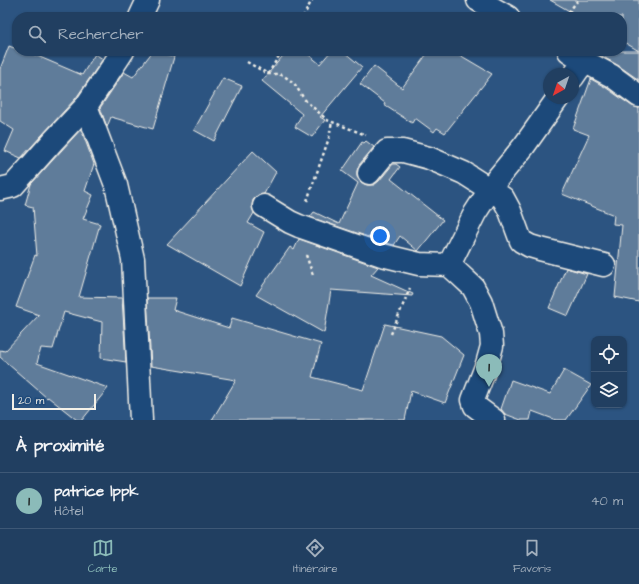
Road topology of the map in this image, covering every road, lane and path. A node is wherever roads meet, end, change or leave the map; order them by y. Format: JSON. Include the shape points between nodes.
{"nodes":[{"id":1,"x":148,"y":0,"type":"edge"},
{"id":2,"x":312,"y":0,"type":"edge"},
{"id":3,"x":478,"y":0,"type":"edge"},
{"id":4,"x":578,"y":0,"type":"edge"},
{"id":5,"x":142,"y":12,"type":"edge"},
{"id":6,"x":306,"y":12,"type":"edge"},
{"id":7,"x":499,"y":12,"type":"edge"},
{"id":8,"x":569,"y":12,"type":"edge"},
{"id":9,"x":120,"y":56,"type":"edge"},
{"id":10,"x":279,"y":56,"type":"edge"},
{"id":11,"x":247,"y":62,"type":"dead end"},
{"id":12,"x":576,"y":63,"type":"edge"},
{"id":13,"x":268,"y":74,"type":"junction"},
{"id":14,"x":639,"y":96,"type":"edge"},
{"id":15,"x":554,"y":104,"type":"edge"},
{"id":16,"x":86,"y":106,"type":"junction"},
{"id":17,"x":332,"y":121,"type":"junction"},
{"id":18,"x":387,"y":151,"type":"junction"},
{"id":19,"x":369,"y":173,"type":"dead end"},
{"id":20,"x":0,"y":189,"type":"edge"},
{"id":21,"x":490,"y":190,"type":"junction"},
{"id":22,"x":264,"y":206,"type":"dead end"},
{"id":23,"x":299,"y":226,"type":"junction"},
{"id":24,"x":419,"y":264,"type":"junction"},
{"id":25,"x":449,"y":265,"type":"junction"},
{"id":26,"x":604,"y":265,"type":"dead end"},
{"id":27,"x":313,"y":276,"type":"dead end"},
{"id":28,"x":391,"y":334,"type":"dead end"},
{"id":29,"x":141,"y":420,"type":"edge"},
{"id":30,"x":494,"y":420,"type":"edge"}],
"edges":[{"from":1,"to":5,"type":"street"},
{"from":2,"to":6,"type":"path"},
{"from":3,"to":7,"type":"street"},
{"from":4,"to":8,"type":"path"},
{"from":9,"to":16,"type":"street"},
{"from":10,"to":13,"type":"path"},
{"from":11,"to":13,"type":"path"},
{"from":12,"to":14,"type":"street","via":[[612,76]]},
{"from":13,"to":17,"type":"path","via":[[279,74],[294,83],[304,99],[327,120]]},
{"from":15,"to":21,"type":"street"},
{"from":16,"to":20,"type":"street","via":[[13,186]]},
{"from":16,"to":29,"type":"street","via":[[116,185],[133,259]]},
{"from":17,"to":18,"type":"path","via":[[375,139]]},
{"from":17,"to":23,"type":"path","via":[[329,138]]},
{"from":18,"to":19,"type":"street"},
{"from":18,"to":21,"type":"street","via":[[403,150],[429,158],[464,173]]},
{"from":21,"to":25,"type":"street","via":[[475,213]]},
{"from":21,"to":26,"type":"street","via":[[503,198],[521,241],[540,249]]},
{"from":22,"to":23,"type":"street"},
{"from":23,"to":24,"type":"street","via":[[382,255]]},
{"from":23,"to":27,"type":"path","via":[[299,240]]},
{"from":24,"to":25,"type":"street"},
{"from":24,"to":28,"type":"path"},
{"from":25,"to":30,"type":"street","via":[[472,287],[481,302],[491,334],[492,346],[473,400],[475,406]]}]}
